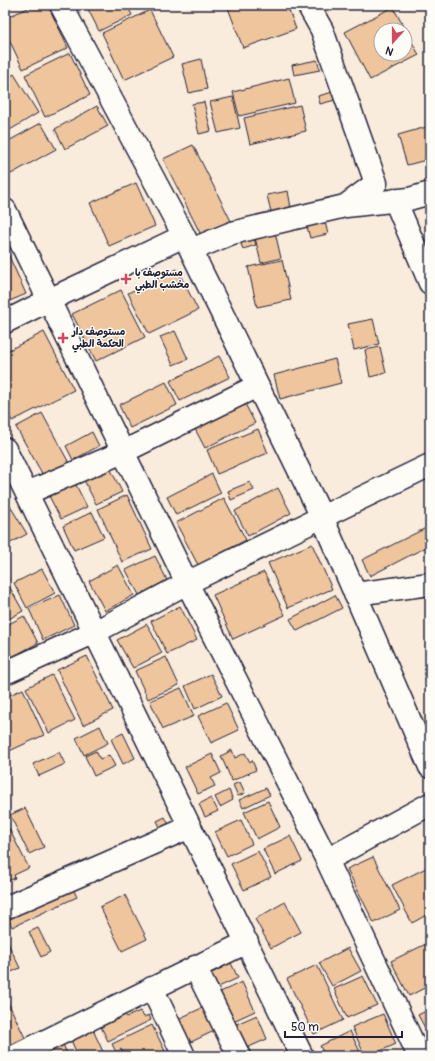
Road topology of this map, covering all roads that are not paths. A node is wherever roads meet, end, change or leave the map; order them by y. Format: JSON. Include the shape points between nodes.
{"nodes":[{"id":1,"x":61,"y":5,"type":"edge"},
{"id":2,"x":308,"y":5,"type":"edge"},
{"id":3,"x":430,"y":194,"type":"edge"},
{"id":4,"x":395,"y":200,"type":"junction"},
{"id":5,"x":345,"y":206,"type":"junction"},
{"id":6,"x":5,"y":210,"type":"edge"},
{"id":7,"x":187,"y":243,"type":"junction"},
{"id":8,"x":430,"y":283,"type":"edge"},
{"id":9,"x":49,"y":300,"type":"junction"},
{"id":10,"x":5,"y":322,"type":"edge"},
{"id":11,"x":257,"y":386,"type":"junction"},
{"id":12,"x":5,"y":449,"type":"edge"},
{"id":13,"x":123,"y":452,"type":"junction"},
{"id":14,"x":430,"y":465,"type":"edge"},
{"id":15,"x":27,"y":493,"type":"junction"},
{"id":16,"x":322,"y":517,"type":"junction"},
{"id":17,"x":187,"y":583,"type":"junction"},
{"id":18,"x":430,"y":584,"type":"edge"},
{"id":19,"x":355,"y":594,"type":"junction"},
{"id":20,"x":95,"y":632,"type":"junction"},
{"id":21,"x":5,"y":673,"type":"edge"},
{"id":22,"x":430,"y":767,"type":"edge"},
{"id":23,"x":430,"y":804,"type":"edge"},
{"id":24,"x":190,"y":827,"type":"junction"},
{"id":25,"x":327,"y":860,"type":"junction"},
{"id":26,"x":5,"y":908,"type":"edge"},
{"id":27,"x":246,"y":942,"type":"junction"},
{"id":28,"x":195,"y":968,"type":"junction"},
{"id":29,"x":152,"y":988,"type":"junction"},
{"id":30,"x":14,"y":1056,"type":"edge"},
{"id":31,"x":184,"y":1056,"type":"edge"},
{"id":32,"x":239,"y":1056,"type":"edge"},
{"id":33,"x":302,"y":1056,"type":"edge"},
{"id":34,"x":420,"y":1056,"type":"edge"}],
"edges":[{"from":1,"to":7,"type":"street"},
{"from":2,"to":5,"type":"street","via":[[322,30],[376,183]]},
{"from":3,"to":4,"type":"street"},
{"from":4,"to":5,"type":"street"},
{"from":4,"to":8,"type":"street"},
{"from":5,"to":7,"type":"street"},
{"from":6,"to":9,"type":"street"},
{"from":7,"to":9,"type":"street"},
{"from":7,"to":11,"type":"street"},
{"from":9,"to":10,"type":"street"},
{"from":9,"to":13,"type":"street"},
{"from":11,"to":13,"type":"street"},
{"from":11,"to":16,"type":"street"},
{"from":12,"to":15,"type":"street"},
{"from":13,"to":15,"type":"street"},
{"from":13,"to":17,"type":"street"},
{"from":14,"to":16,"type":"street"},
{"from":15,"to":20,"type":"street"},
{"from":16,"to":17,"type":"street"},
{"from":16,"to":19,"type":"street"},
{"from":17,"to":20,"type":"street"},
{"from":17,"to":25,"type":"street"},
{"from":18,"to":19,"type":"street"},
{"from":19,"to":22,"type":"street"},
{"from":20,"to":21,"type":"street"},
{"from":20,"to":24,"type":"street"},
{"from":23,"to":25,"type":"street"},
{"from":24,"to":26,"type":"street"},
{"from":24,"to":27,"type":"street"},
{"from":25,"to":34,"type":"street"},
{"from":27,"to":28,"type":"street"},
{"from":27,"to":33,"type":"street"},
{"from":28,"to":29,"type":"street"},
{"from":28,"to":32,"type":"street"},
{"from":29,"to":30,"type":"street"},
{"from":29,"to":31,"type":"street"}]}
